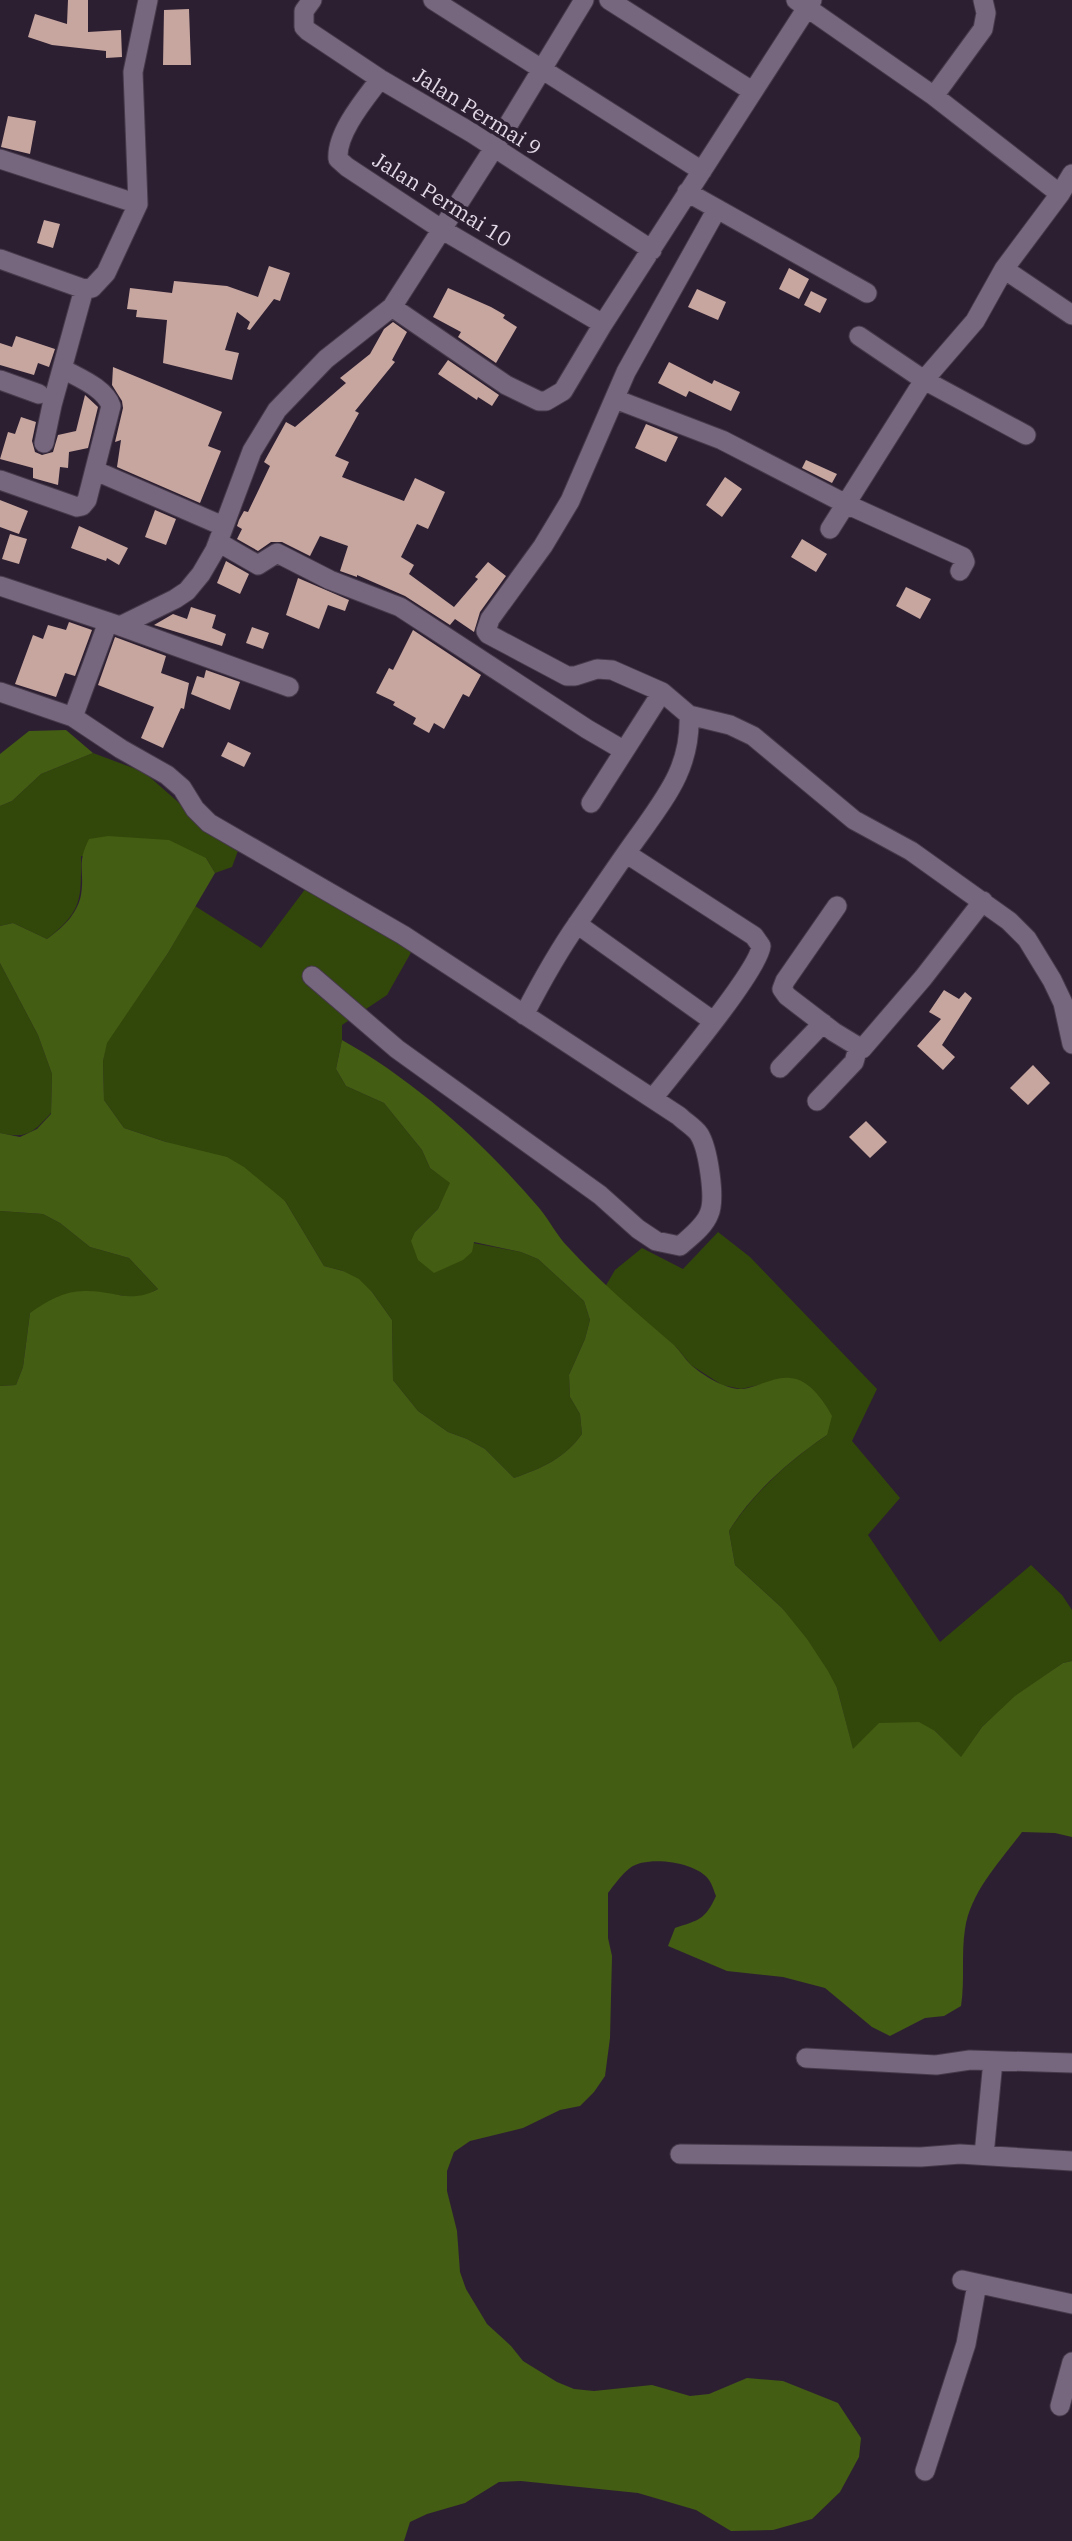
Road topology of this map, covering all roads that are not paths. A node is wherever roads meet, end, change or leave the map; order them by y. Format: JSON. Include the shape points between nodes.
{"nodes":[{"id":1,"x":148,"y":0,"type":"edge"},
{"id":2,"x":312,"y":0,"type":"edge"},
{"id":3,"x":433,"y":0,"type":"edge"},
{"id":4,"x":584,"y":0,"type":"edge"},
{"id":5,"x":609,"y":0,"type":"edge"},
{"id":6,"x":983,"y":0,"type":"edge"},
{"id":7,"x":805,"y":3,"type":"edge"},
{"id":8,"x":542,"y":69,"type":"junction"},
{"id":9,"x":380,"y":79,"type":"junction"},
{"id":10,"x":752,"y":92,"type":"junction"},
{"id":11,"x":934,"y":96,"type":"junction"},
{"id":12,"x":494,"y":148,"type":"junction"},
{"id":13,"x":0,"y":159,"type":"edge"},
{"id":14,"x":702,"y":171,"type":"junction"},
{"id":15,"x":1072,"y":174,"type":"edge"},
{"id":16,"x":687,"y":192,"type":"junction"},
{"id":17,"x":1060,"y":194,"type":"junction"},
{"id":18,"x":138,"y":204,"type":"junction"},
{"id":19,"x":717,"y":209,"type":"junction"},
{"id":20,"x":441,"y":229,"type":"junction"},
{"id":21,"x":652,"y":250,"type":"junction"},
{"id":22,"x":0,"y":259,"type":"edge"},
{"id":23,"x":1004,"y":269,"type":"junction"},
{"id":24,"x":84,"y":289,"type":"junction"},
{"id":25,"x":867,"y":293,"type":"dead end"},
{"id":26,"x":393,"y":307,"type":"junction"},
{"id":27,"x":1072,"y":315,"type":"edge"},
{"id":28,"x":603,"y":324,"type":"junction"},
{"id":29,"x":859,"y":336,"type":"dead end"},
{"id":30,"x":63,"y":369,"type":"junction"},
{"id":31,"x":0,"y":380,"type":"edge"},
{"id":32,"x":924,"y":380,"type":"junction"},
{"id":33,"x":39,"y":394,"type":"dead end"},
{"id":34,"x":615,"y":399,"type":"junction"},
{"id":35,"x":1026,"y":435,"type":"dead end"},
{"id":36,"x":44,"y":443,"type":"dead end"},
{"id":37,"x":96,"y":471,"type":"junction"},
{"id":38,"x":0,"y":480,"type":"edge"},
{"id":39,"x":846,"y":504,"type":"junction"},
{"id":40,"x":830,"y":529,"type":"dead end"},
{"id":41,"x":220,"y":534,"type":"junction"},
{"id":42,"x":960,"y":571,"type":"dead end"},
{"id":43,"x":0,"y":586,"type":"edge"},
{"id":44,"x":114,"y":624,"type":"junction"},
{"id":45,"x":289,"y":687,"type":"dead end"},
{"id":46,"x":0,"y":692,"type":"edge"},
{"id":47,"x":662,"y":692,"type":"junction"},
{"id":48,"x":689,"y":715,"type":"junction"},
{"id":49,"x":74,"y":717,"type":"junction"},
{"id":50,"x":623,"y":750,"type":"junction"},
{"id":51,"x":591,"y":803,"type":"dead end"},
{"id":52,"x":628,"y":854,"type":"junction"},
{"id":53,"x":983,"y":901,"type":"junction"},
{"id":54,"x":837,"y":906,"type":"dead end"},
{"id":55,"x":577,"y":924,"type":"junction"},
{"id":56,"x":312,"y":976,"type":"dead end"},
{"id":57,"x":524,"y":1015,"type":"junction"},
{"id":58,"x":713,"y":1021,"type":"junction"},
{"id":59,"x":822,"y":1023,"type":"junction"},
{"id":60,"x":1072,"y":1044,"type":"edge"},
{"id":61,"x":858,"y":1048,"type":"junction"},
{"id":62,"x":780,"y":1068,"type":"dead end"},
{"id":63,"x":653,"y":1098,"type":"junction"},
{"id":64,"x":817,"y":1101,"type":"dead end"},
{"id":65,"x":806,"y":2058,"type":"dead end"},
{"id":66,"x":993,"y":2061,"type":"junction"},
{"id":67,"x":1072,"y":2063,"type":"edge"},
{"id":68,"x":680,"y":2154,"type":"dead end"},
{"id":69,"x":984,"y":2155,"type":"junction"},
{"id":70,"x":1072,"y":2161,"type":"edge"},
{"id":71,"x":1072,"y":2304,"type":"edge"},
{"id":72,"x":1072,"y":2362,"type":"edge"},
{"id":73,"x":1060,"y":2406,"type":"dead end"},
{"id":74,"x":925,"y":2471,"type":"dead end"}],
"edges":[{"from":1,"to":18,"type":"street","via":[[133,72]]},
{"from":2,"to":9,"type":"street","name":"Jalan Permai 9","via":[[304,11],[304,27]]},
{"from":3,"to":8,"type":"street"},
{"from":4,"to":8,"type":"street"},
{"from":5,"to":10,"type":"street"},
{"from":6,"to":11,"type":"street","via":[[983,29]]},
{"from":7,"to":10,"type":"street"},
{"from":7,"to":11,"type":"street"},
{"from":8,"to":12,"type":"street"},
{"from":8,"to":14,"type":"street"},
{"from":9,"to":12,"type":"street","name":"Jalan Permai 9"},
{"from":9,"to":20,"type":"street","name":"Jalan Permai 10","via":[[349,123],[338,159]]},
{"from":10,"to":14,"type":"street"},
{"from":11,"to":17,"type":"street"},
{"from":12,"to":20,"type":"street"},
{"from":12,"to":21,"type":"street","name":"Jalan Permai 9"},
{"from":13,"to":18,"type":"street"},
{"from":14,"to":16,"type":"street"},
{"from":15,"to":17,"type":"street"},
{"from":16,"to":19,"type":"street"},
{"from":16,"to":21,"type":"street"},
{"from":17,"to":23,"type":"street"},
{"from":18,"to":24,"type":"street","via":[[106,273],[92,288]]},
{"from":19,"to":25,"type":"street"},
{"from":19,"to":34,"type":"street"},
{"from":20,"to":26,"type":"street"},
{"from":20,"to":28,"type":"street","name":"Jalan Permai 10"},
{"from":21,"to":28,"type":"street"},
{"from":22,"to":24,"type":"street"},
{"from":23,"to":27,"type":"street"},
{"from":23,"to":32,"type":"street","via":[[975,321]]},
{"from":24,"to":30,"type":"street"},
{"from":26,"to":28,"type":"street","via":[[506,385],[539,401],[563,391]]},
{"from":26,"to":41,"type":"street","via":[[326,359],[277,410],[252,451]]},
{"from":29,"to":32,"type":"street"},
{"from":30,"to":36,"type":"street"},
{"from":30,"to":37,"type":"street","via":[[108,397],[111,405]]},
{"from":31,"to":33,"type":"street"},
{"from":32,"to":35,"type":"street"},
{"from":32,"to":39,"type":"street"},
{"from":34,"to":39,"type":"street","via":[[722,440]]},
{"from":34,"to":47,"type":"street","via":[[570,500],[486,631],[567,676],[604,669]]},
{"from":37,"to":38,"type":"street","via":[[87,500],[77,507]]},
{"from":37,"to":41,"type":"street"},
{"from":39,"to":40,"type":"street"},
{"from":39,"to":42,"type":"street","via":[[963,557]]},
{"from":41,"to":44,"type":"street","via":[[201,574],[187,591],[148,614]]},
{"from":41,"to":50,"type":"street","via":[[258,565],[277,553],[400,607]]},
{"from":43,"to":44,"type":"street"},
{"from":44,"to":45,"type":"street"},
{"from":44,"to":49,"type":"street"},
{"from":46,"to":49,"type":"street"},
{"from":47,"to":48,"type":"street"},
{"from":47,"to":50,"type":"street"},
{"from":48,"to":52,"type":"street","via":[[690,738],[681,768],[662,807]]},
{"from":48,"to":53,"type":"street","via":[[753,736],[854,820],[911,851]]},
{"from":49,"to":57,"type":"street","via":[[167,775],[209,823],[403,935]]},
{"from":50,"to":51,"type":"street"},
{"from":52,"to":55,"type":"street"},
{"from":52,"to":58,"type":"street","via":[[758,941],[760,954]]},
{"from":53,"to":60,"type":"street","via":[[1027,939],[1040,957],[1063,1003]]},
{"from":53,"to":61,"type":"street","via":[[867,1046]]},
{"from":54,"to":59,"type":"street","via":[[782,986],[787,996]]},
{"from":55,"to":57,"type":"street"},
{"from":55,"to":58,"type":"street"},
{"from":56,"to":63,"type":"street","via":[[397,1049],[600,1195],[638,1228],[656,1241],[680,1246],[709,1214],[707,1151],[698,1133]]},
{"from":57,"to":63,"type":"street"},
{"from":58,"to":63,"type":"street"},
{"from":59,"to":61,"type":"street"},
{"from":59,"to":62,"type":"street"},
{"from":61,"to":64,"type":"street","via":[[854,1062]]},
{"from":65,"to":66,"type":"street","via":[[936,2065]]},
{"from":66,"to":67,"type":"street"},
{"from":66,"to":69,"type":"street"},
{"from":68,"to":69,"type":"street"},
{"from":69,"to":70,"type":"street"},
{"from":71,"to":74,"type":"street","via":[[970,2282],[966,2344]]},
{"from":72,"to":73,"type":"street"}]}
